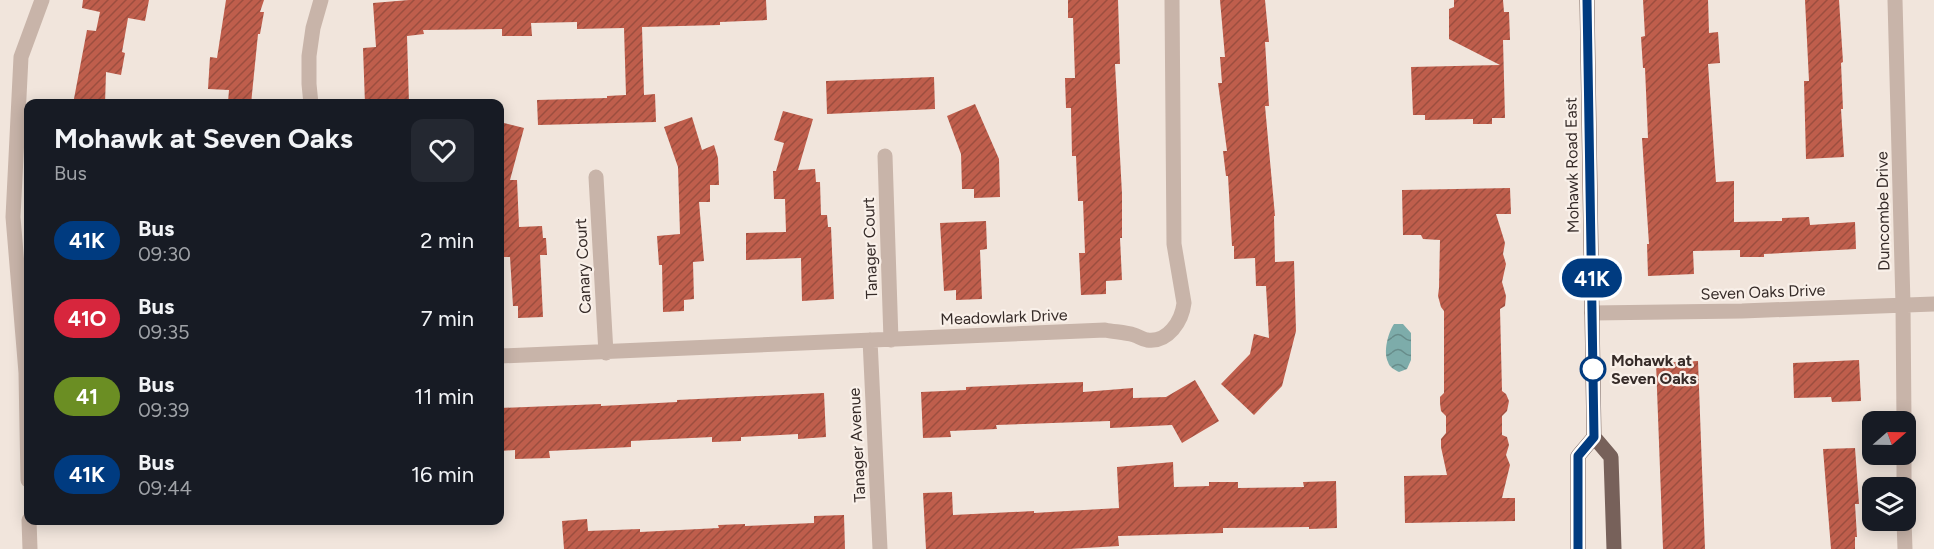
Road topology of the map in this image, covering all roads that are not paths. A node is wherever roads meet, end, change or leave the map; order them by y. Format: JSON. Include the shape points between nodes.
{"nodes":[{"id":1,"x":42,"y":0,"type":"edge"},
{"id":2,"x":321,"y":0,"type":"edge"},
{"id":3,"x":1172,"y":0,"type":"edge"},
{"id":4,"x":1587,"y":0,"type":"edge"},
{"id":5,"x":1895,"y":0,"type":"edge"},
{"id":6,"x":310,"y":99,"type":"edge"},
{"id":7,"x":885,"y":156,"type":"dead end"},
{"id":8,"x":596,"y":177,"type":"dead end"},
{"id":9,"x":6,"y":217,"type":"edge"},
{"id":10,"x":1934,"y":304,"type":"edge"},
{"id":11,"x":1903,"y":305,"type":"junction"},
{"id":12,"x":1592,"y":313,"type":"junction"},
{"id":13,"x":870,"y":340,"type":"junction"},
{"id":14,"x":891,"y":340,"type":"junction"},
{"id":15,"x":24,"y":351,"type":"edge"},
{"id":16,"x":606,"y":353,"type":"junction"},
{"id":17,"x":504,"y":356,"type":"edge"},
{"id":18,"x":1904,"y":411,"type":"edge"},
{"id":19,"x":1594,"y":437,"type":"junction"},
{"id":20,"x":30,"y":525,"type":"edge"},
{"id":21,"x":1904,"y":531,"type":"edge"},
{"id":22,"x":30,"y":549,"type":"edge"},
{"id":23,"x":880,"y":549,"type":"edge"},
{"id":24,"x":1578,"y":549,"type":"edge"},
{"id":25,"x":1614,"y":549,"type":"edge"},
{"id":26,"x":1905,"y":549,"type":"edge"}],
"edges":[{"from":1,"to":9,"type":"street","via":[[21,57]]},
{"from":2,"to":6,"type":"street","via":[[309,56]]},
{"from":3,"to":14,"type":"street","name":"Meadowlark Drive","via":[[1174,244],[1185,303],[1175,327],[1156,340],[1105,330]]},
{"from":4,"to":12,"type":"main road","name":"Mohawk Road East"},
{"from":5,"to":11,"type":"street","name":"Duncombe Drive"},
{"from":7,"to":14,"type":"street","name":"Tanager Court"},
{"from":8,"to":16,"type":"street","name":"Canary Court"},
{"from":9,"to":15,"type":"street"},
{"from":10,"to":11,"type":"street","name":"Seven Oaks Drive"},
{"from":11,"to":12,"type":"street","name":"Seven Oaks Drive"},
{"from":11,"to":18,"type":"street","name":"Duncombe Drive"},
{"from":12,"to":19,"type":"main road","name":"Mohawk Road East"},
{"from":13,"to":14,"type":"street","name":"Meadowlark Drive"},
{"from":13,"to":16,"type":"street","name":"Meadowlark Drive"},
{"from":13,"to":23,"type":"street","name":"Tanager Avenue"},
{"from":16,"to":17,"type":"street","name":"Meadowlark Drive"},
{"from":19,"to":24,"type":"main road","via":[[1578,456]]},
{"from":19,"to":25,"type":"main road","via":[[1611,457]]},
{"from":20,"to":22,"type":"street"},
{"from":21,"to":26,"type":"street"}]}
